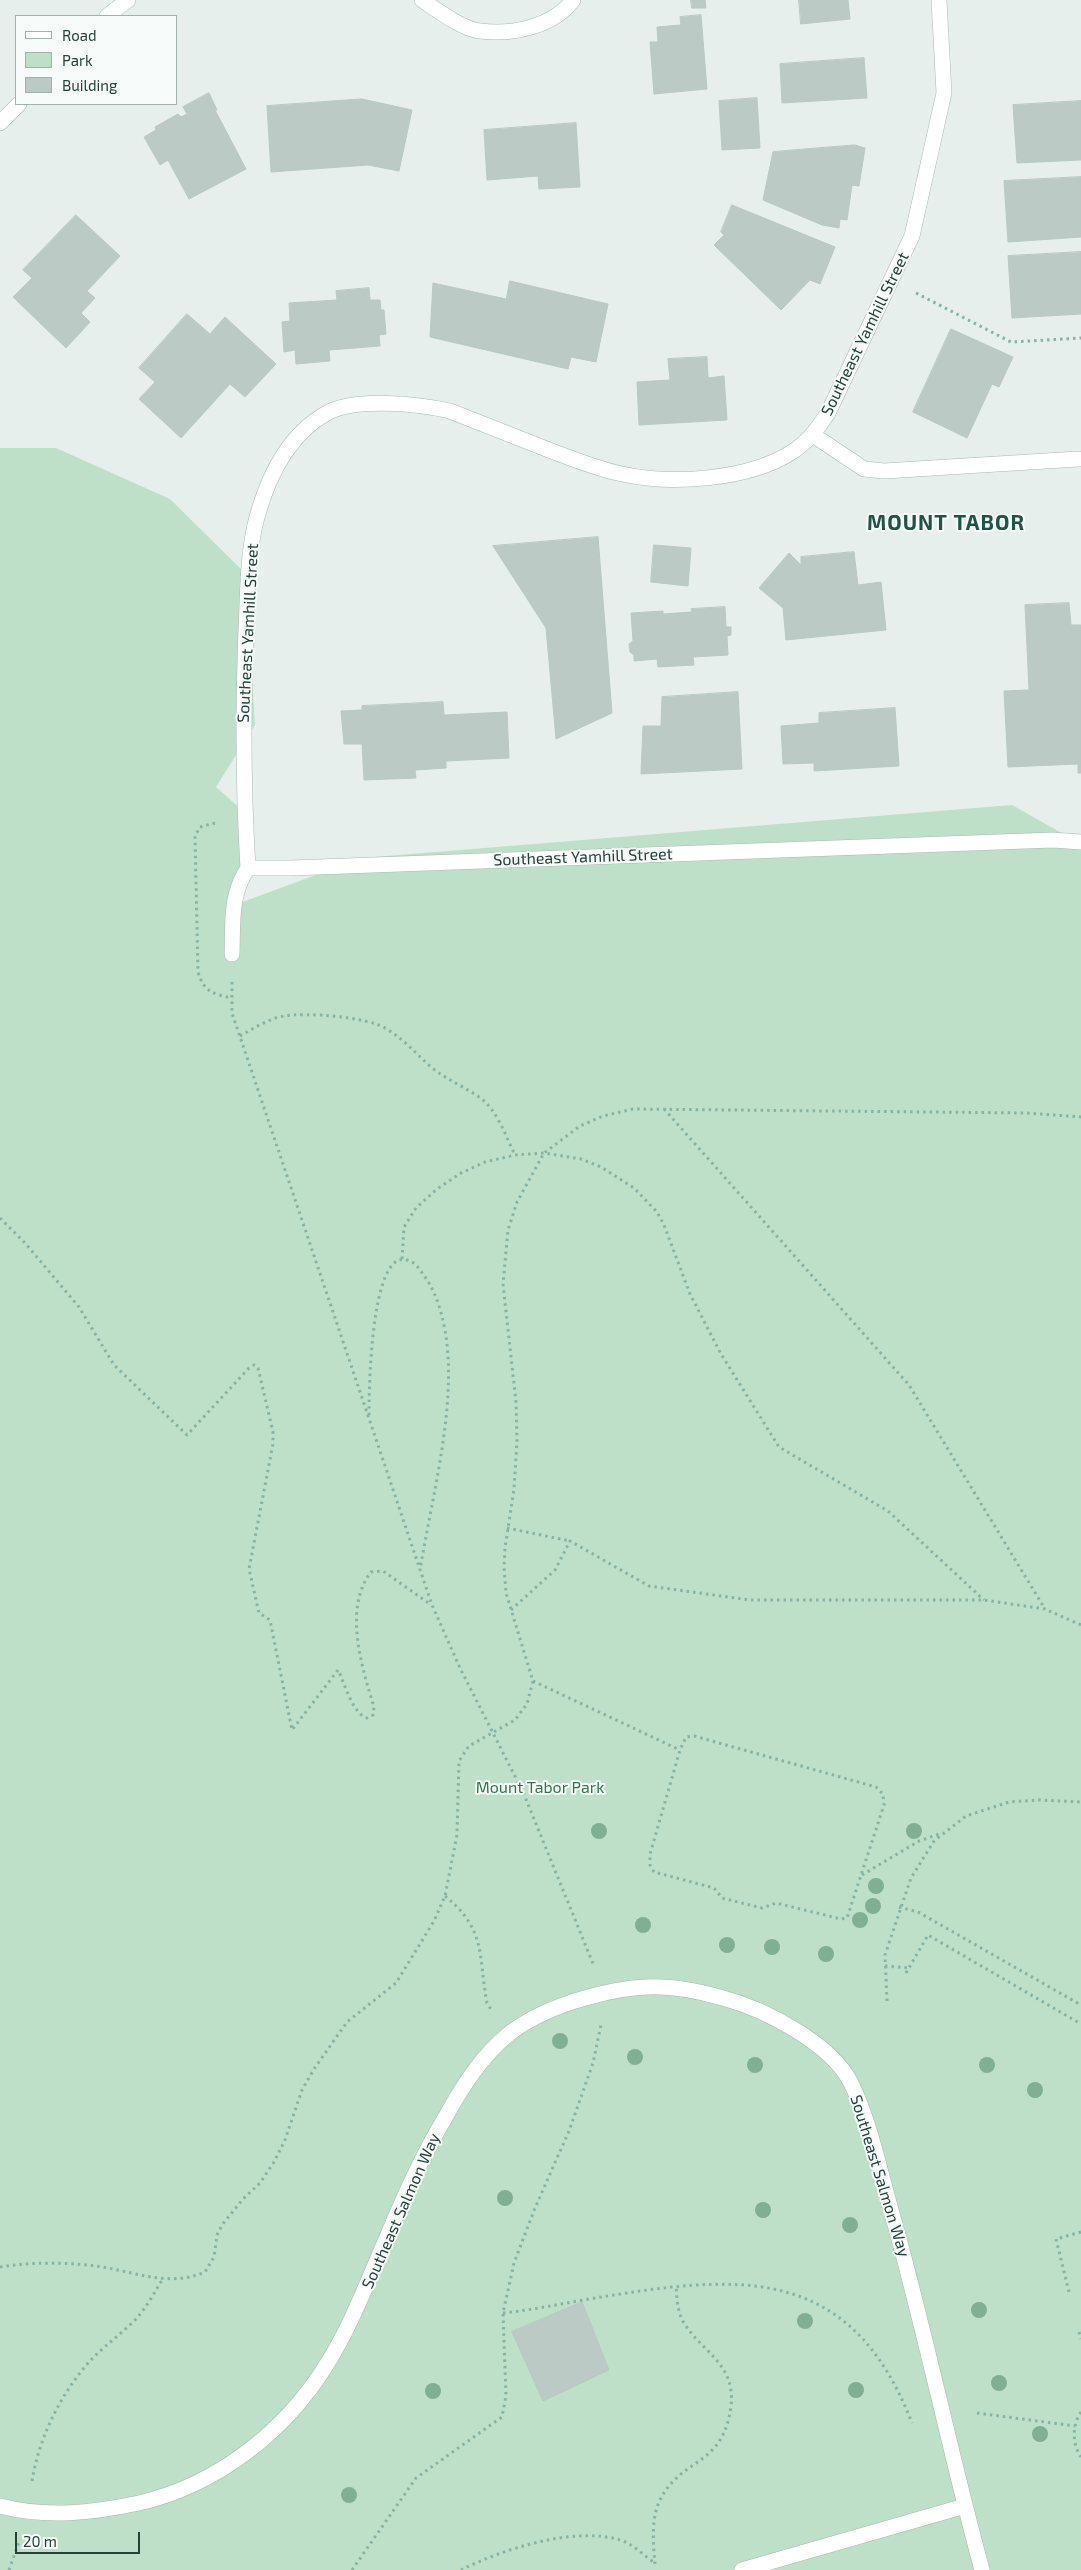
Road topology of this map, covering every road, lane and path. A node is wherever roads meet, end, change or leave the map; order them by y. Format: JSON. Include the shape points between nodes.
{"nodes":[{"id":1,"x":128,"y":0,"type":"edge"},
{"id":2,"x":422,"y":0,"type":"edge"},
{"id":3,"x":573,"y":0,"type":"edge"},
{"id":4,"x":939,"y":0,"type":"edge"},
{"id":5,"x":108,"y":15,"type":"edge"},
{"id":6,"x":18,"y":105,"type":"edge"},
{"id":7,"x":0,"y":123,"type":"edge"},
{"id":8,"x":891,"y":280,"type":"junction"},
{"id":9,"x":1081,"y":338,"type":"edge"},
{"id":10,"x":813,"y":434,"type":"junction"},
{"id":11,"x":1078,"y":459,"type":"dead end"},
{"id":12,"x":1081,"y":842,"type":"edge"},
{"id":13,"x":248,"y":868,"type":"junction"},
{"id":14,"x":232,"y":954,"type":"joint"},
{"id":15,"x":240,"y":1036,"type":"junction"},
{"id":16,"x":664,"y":1109,"type":"junction"},
{"id":17,"x":1081,"y":1117,"type":"edge"},
{"id":18,"x":544,"y":1153,"type":"junction"},
{"id":19,"x":515,"y":1155,"type":"junction"},
{"id":20,"x":0,"y":1218,"type":"edge"},
{"id":21,"x":402,"y":1259,"type":"junction"},
{"id":22,"x":369,"y":1418,"type":"junction"},
{"id":23,"x":507,"y":1528,"type":"junction"},
{"id":24,"x":570,"y":1541,"type":"junction"},
{"id":25,"x":420,"y":1570,"type":"junction"},
{"id":26,"x":984,"y":1600,"type":"junction"},
{"id":27,"x":432,"y":1605,"type":"junction"},
{"id":28,"x":1045,"y":1608,"type":"junction"},
{"id":29,"x":511,"y":1610,"type":"junction"},
{"id":30,"x":1081,"y":1625,"type":"edge"},
{"id":31,"x":533,"y":1681,"type":"junction"},
{"id":32,"x":492,"y":1732,"type":"junction"},
{"id":33,"x":680,"y":1750,"type":"junction"},
{"id":34,"x":1081,"y":1802,"type":"edge"},
{"id":35,"x":945,"y":1832,"type":"junction"},
{"id":36,"x":862,"y":1875,"type":"junction"},
{"id":37,"x":445,"y":1896,"type":"junction"},
{"id":38,"x":899,"y":1907,"type":"junction"},
{"id":39,"x":886,"y":1966,"type":"junction"},
{"id":40,"x":910,"y":1968,"type":"junction"},
{"id":41,"x":906,"y":1973,"type":"dead end"},
{"id":42,"x":604,"y":1992,"type":"junction"},
{"id":43,"x":886,"y":2001,"type":"dead end"},
{"id":44,"x":1081,"y":2005,"type":"edge"},
{"id":45,"x":1081,"y":2024,"type":"edge"},
{"id":46,"x":511,"y":2033,"type":"junction"},
{"id":47,"x":1081,"y":2232,"type":"edge"},
{"id":48,"x":0,"y":2267,"type":"edge"},
{"id":49,"x":162,"y":2280,"type":"junction"},
{"id":50,"x":676,"y":2286,"type":"junction"},
{"id":51,"x":1069,"y":2292,"type":"dead end"},
{"id":52,"x":503,"y":2312,"type":"junction"},
{"id":53,"x":1079,"y":2332,"type":"dead end"},
{"id":54,"x":1081,"y":2339,"type":"edge"},
{"id":55,"x":1081,"y":2412,"type":"edge"},
{"id":56,"x":977,"y":2413,"type":"dead end"},
{"id":57,"x":1075,"y":2426,"type":"junction"},
{"id":58,"x":914,"y":2431,"type":"dead end"},
{"id":59,"x":1081,"y":2457,"type":"edge"},
{"id":60,"x":32,"y":2483,"type":"dead end"},
{"id":61,"x":0,"y":2506,"type":"edge"},
{"id":62,"x":965,"y":2506,"type":"junction"},
{"id":63,"x":21,"y":2536,"type":"dead end"},
{"id":64,"x":9,"y":2570,"type":"edge"},
{"id":65,"x":352,"y":2570,"type":"edge"},
{"id":66,"x":461,"y":2570,"type":"edge"},
{"id":67,"x":742,"y":2570,"type":"edge"},
{"id":68,"x":982,"y":2570,"type":"edge"}],
"edges":[{"from":1,"to":5,"type":"street"},
{"from":2,"to":3,"type":"street","via":[[444,15],[479,31],[524,30],[551,18]]},
{"from":4,"to":8,"type":"street","name":"Southeast Yamhill Street","via":[[944,93],[912,236]]},
{"from":6,"to":7,"type":"street"},
{"from":8,"to":9,"type":"path","via":[[1011,342]]},
{"from":8,"to":10,"type":"street","name":"Southeast Yamhill Street","via":[[828,413]]},
{"from":10,"to":11,"type":"street","via":[[864,468],[884,472]]},
{"from":10,"to":13,"type":"street","name":"Southeast Yamhill Street","via":[[775,462],[745,471],[657,478],[623,475],[595,467],[450,411],[428,406],[375,404],[347,407],[328,412],[312,423],[280,460],[257,517],[250,552],[243,717]]},
{"from":12,"to":13,"type":"street","name":"Southeast Yamhill Street","via":[[1053,840]]},
{"from":13,"to":14,"type":"street","via":[[234,898]]},
{"from":14,"to":15,"type":"path","via":[[232,1012]]},
{"from":15,"to":19,"type":"path","via":[[263,1022],[285,1016],[345,1017],[383,1026],[406,1041],[454,1084],[481,1098],[495,1116]]},
{"from":15,"to":22,"type":"path"},
{"from":16,"to":17,"type":"path","via":[[1027,1113]]},
{"from":16,"to":18,"type":"path","via":[[633,1109],[603,1116],[580,1126]]},
{"from":16,"to":28,"type":"path","via":[[909,1386]]},
{"from":18,"to":19,"type":"path"},
{"from":18,"to":23,"type":"path","via":[[517,1202],[504,1256],[516,1402],[514,1489]]},
{"from":18,"to":26,"type":"path","via":[[581,1159],[601,1167],[646,1199],[664,1225],[690,1294],[721,1354],[779,1447],[888,1511]]},
{"from":19,"to":21,"type":"path","via":[[461,1172],[423,1202],[404,1227]]},
{"from":20,"to":27,"type":"path","via":[[79,1307],[114,1364],[187,1435],[249,1368],[254,1365],[258,1368],[273,1444],[249,1569],[259,1613],[270,1620],[292,1730],[338,1670],[362,1717],[373,1714],[374,1707],[360,1660],[357,1623],[362,1584],[371,1572],[384,1571]]},
{"from":21,"to":22,"type":"path","via":[[394,1262],[386,1277],[375,1318],[370,1353]]},
{"from":21,"to":25,"type":"path","via":[[412,1261],[438,1298],[448,1372],[446,1418]]},
{"from":22,"to":25,"type":"path"},
{"from":23,"to":24,"type":"path"},
{"from":23,"to":29,"type":"path","via":[[504,1567]]},
{"from":24,"to":26,"type":"path","via":[[649,1586],[750,1600]]},
{"from":24,"to":29,"type":"path","via":[[555,1570]]},
{"from":25,"to":27,"type":"path"},
{"from":26,"to":28,"type":"path"},
{"from":27,"to":32,"type":"path"},
{"from":28,"to":30,"type":"path"},
{"from":29,"to":31,"type":"path"},
{"from":31,"to":32,"type":"path","via":[[522,1712]]},
{"from":31,"to":33,"type":"path"},
{"from":32,"to":37,"type":"path","via":[[469,1746],[459,1761],[457,1836]]},
{"from":32,"to":42,"type":"path","via":[[523,1792]]},
{"from":33,"to":36,"type":"path","via":[[686,1738],[694,1736],[876,1787],[883,1794],[884,1805]]},
{"from":33,"to":36,"type":"path","via":[[650,1854],[654,1872],[714,1888],[722,1898],[762,1908],[776,1903],[841,1919],[850,1915]]},
{"from":34,"to":35,"type":"path","via":[[1008,1802],[966,1816]]},
{"from":35,"to":36,"type":"path","via":[[919,1841]]},
{"from":35,"to":38,"type":"path","via":[[925,1853],[910,1878]]},
{"from":37,"to":46,"type":"path","via":[[462,1910],[472,1926],[479,1943],[487,2004]]},
{"from":37,"to":49,"type":"path","via":[[434,1921],[396,1983],[347,2022],[314,2069],[302,2090],[274,2162],[260,2183],[222,2225],[211,2265],[196,2276]]},
{"from":38,"to":39,"type":"path","via":[[885,1955]]},
{"from":38,"to":44,"type":"path","via":[[918,1912]]},
{"from":39,"to":40,"type":"path"},
{"from":39,"to":43,"type":"path"},
{"from":40,"to":41,"type":"path"},
{"from":40,"to":45,"type":"path","via":[[928,1935]]},
{"from":42,"to":46,"type":"street","name":"Southeast Salmon Way","via":[[572,2001]]},
{"from":42,"to":52,"type":"path","via":[[593,2063],[569,2131],[514,2263]]},
{"from":42,"to":62,"type":"street","name":"Southeast Salmon Way","via":[[641,1986],[668,1986],[740,2002],[776,2019],[842,2066],[858,2098],[908,2270]]},
{"from":46,"to":61,"type":"street","name":"Southeast Salmon Way","via":[[464,2085],[422,2157],[360,2302],[331,2357],[304,2396],[269,2434],[234,2463],[163,2497],[89,2512],[53,2515],[26,2513]]},
{"from":47,"to":51,"type":"path","via":[[1056,2239]]},
{"from":48,"to":49,"type":"path","via":[[57,2263],[132,2272]]},
{"from":49,"to":60,"type":"path","via":[[132,2323],[88,2362],[68,2389],[39,2448]]},
{"from":50,"to":52,"type":"path"},
{"from":50,"to":58,"type":"path","via":[[765,2286],[798,2295],[823,2307],[850,2324],[869,2344],[889,2373]]},
{"from":50,"to":66,"type":"path","via":[[684,2323],[724,2368],[732,2403],[723,2438],[708,2457],[687,2469],[659,2500],[654,2522],[655,2564],[622,2540],[566,2536],[525,2546]]},
{"from":52,"to":65,"type":"path","via":[[506,2396],[502,2417],[416,2478]]},
{"from":53,"to":54,"type":"path"},
{"from":55,"to":57,"type":"path"},
{"from":56,"to":57,"type":"path"},
{"from":57,"to":59,"type":"path","via":[[1074,2439]]},
{"from":62,"to":67,"type":"street"},
{"from":62,"to":68,"type":"street","name":"Southeast Salmon Way"},
{"from":63,"to":64,"type":"path"}]}
